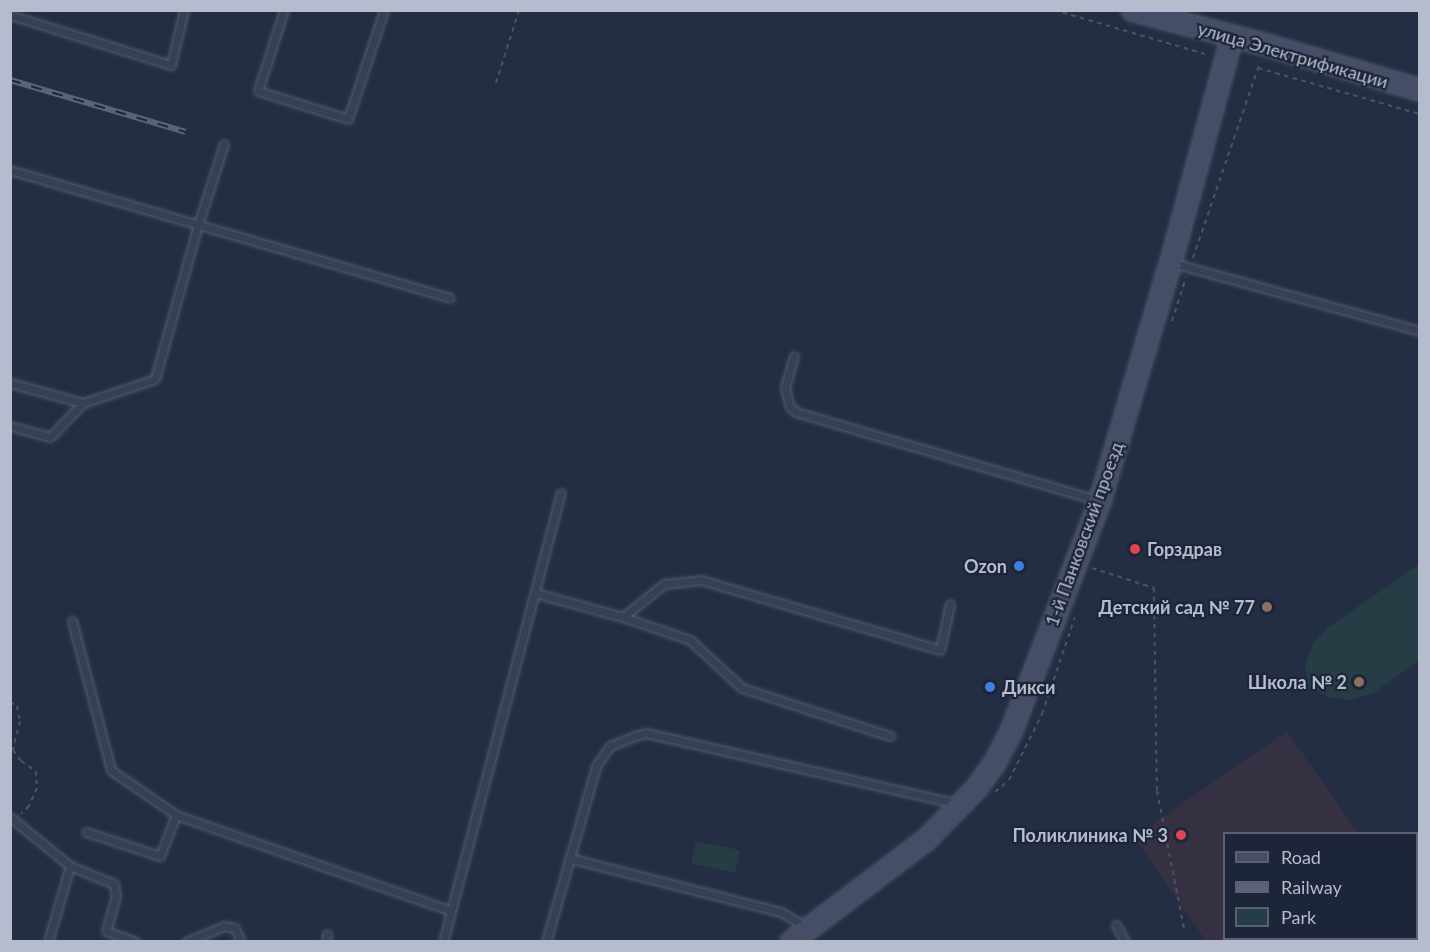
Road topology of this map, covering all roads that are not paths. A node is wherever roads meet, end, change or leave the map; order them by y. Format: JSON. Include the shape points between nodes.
{"nodes":[{"id":1,"x":184,"y":10,"type":"edge"},
{"id":2,"x":284,"y":10,"type":"edge"},
{"id":3,"x":384,"y":10,"type":"edge"},
{"id":4,"x":1132,"y":10,"type":"edge"},
{"id":5,"x":10,"y":15,"type":"edge"},
{"id":6,"x":1232,"y":37,"type":"junction"},
{"id":7,"x":1419,"y":90,"type":"edge"},
{"id":8,"x":224,"y":144,"type":"dead end"},
{"id":9,"x":10,"y":170,"type":"edge"},
{"id":10,"x":198,"y":225,"type":"junction"},
{"id":11,"x":1171,"y":262,"type":"junction"},
{"id":12,"x":450,"y":298,"type":"dead end"},
{"id":13,"x":1419,"y":331,"type":"edge"},
{"id":14,"x":794,"y":356,"type":"dead end"},
{"id":15,"x":10,"y":383,"type":"edge"},
{"id":16,"x":83,"y":403,"type":"junction"},
{"id":17,"x":10,"y":426,"type":"edge"},
{"id":18,"x":561,"y":493,"type":"dead end"},
{"id":19,"x":1100,"y":501,"type":"junction"},
{"id":20,"x":535,"y":593,"type":"junction"},
{"id":21,"x":950,"y":604,"type":"dead end"},
{"id":22,"x":623,"y":616,"type":"junction"},
{"id":23,"x":72,"y":621,"type":"dead end"},
{"id":24,"x":890,"y":736,"type":"dead end"},
{"id":25,"x":957,"y":809,"type":"junction"},
{"id":26,"x":176,"y":815,"type":"junction"},
{"id":27,"x":13,"y":819,"type":"edge"},
{"id":28,"x":86,"y":831,"type":"dead end"},
{"id":29,"x":569,"y":858,"type":"junction"},
{"id":30,"x":70,"y":866,"type":"junction"},
{"id":31,"x":452,"y":911,"type":"junction"},
{"id":32,"x":1116,"y":926,"type":"dead end"},
{"id":33,"x":807,"y":929,"type":"junction"},
{"id":34,"x":48,"y":942,"type":"edge"},
{"id":35,"x":136,"y":942,"type":"edge"},
{"id":36,"x":186,"y":942,"type":"edge"},
{"id":37,"x":241,"y":942,"type":"edge"},
{"id":38,"x":443,"y":942,"type":"edge"},
{"id":39,"x":546,"y":942,"type":"edge"},
{"id":40,"x":791,"y":942,"type":"edge"},
{"id":41,"x":1125,"y":942,"type":"edge"}],
"edges":[{"from":1,"to":5,"type":"lane","via":[[171,65]]},
{"from":2,"to":3,"type":"lane","via":[[258,91],[348,118]]},
{"from":4,"to":6,"type":"street","name":"улица Электрификации"},
{"from":6,"to":7,"type":"street","name":"улица Электрификации"},
{"from":6,"to":11,"type":"street","name":"1-й Панковский проезд"},
{"from":8,"to":10,"type":"lane"},
{"from":9,"to":10,"type":"lane"},
{"from":10,"to":12,"type":"lane"},
{"from":10,"to":16,"type":"lane","via":[[154,379]]},
{"from":11,"to":13,"type":"lane"},
{"from":11,"to":19,"type":"street","name":"1-й Панковский проезд"},
{"from":14,"to":19,"type":"lane","via":[[785,388],[790,407],[796,412]]},
{"from":15,"to":16,"type":"lane"},
{"from":16,"to":17,"type":"lane","via":[[50,437]]},
{"from":18,"to":20,"type":"lane"},
{"from":19,"to":25,"type":"street","name":"1-й Панковский проезд","via":[[1011,732],[994,764]]},
{"from":20,"to":22,"type":"lane"},
{"from":20,"to":31,"type":"lane"},
{"from":21,"to":22,"type":"lane","via":[[940,650],[701,580],[664,584]]},
{"from":22,"to":24,"type":"lane","via":[[690,640],[742,688]]},
{"from":23,"to":26,"type":"lane","via":[[111,770]]},
{"from":25,"to":29,"type":"lane","via":[[950,802],[646,733],[610,746],[602,756]]},
{"from":25,"to":33,"type":"street","name":"1-й Панковский проезд","via":[[926,840]]},
{"from":26,"to":28,"type":"lane","via":[[160,856]]},
{"from":26,"to":31,"type":"lane"},
{"from":27,"to":30,"type":"lane"},
{"from":29,"to":33,"type":"lane","via":[[781,912]]},
{"from":29,"to":39,"type":"lane"},
{"from":30,"to":34,"type":"lane"},
{"from":30,"to":35,"type":"lane","via":[[114,884],[116,896],[106,931]]},
{"from":31,"to":38,"type":"lane"},
{"from":32,"to":41,"type":"lane"},
{"from":33,"to":40,"type":"street","name":"1-й Панковский проезд"},
{"from":36,"to":37,"type":"lane","via":[[224,926],[235,928]]}]}
